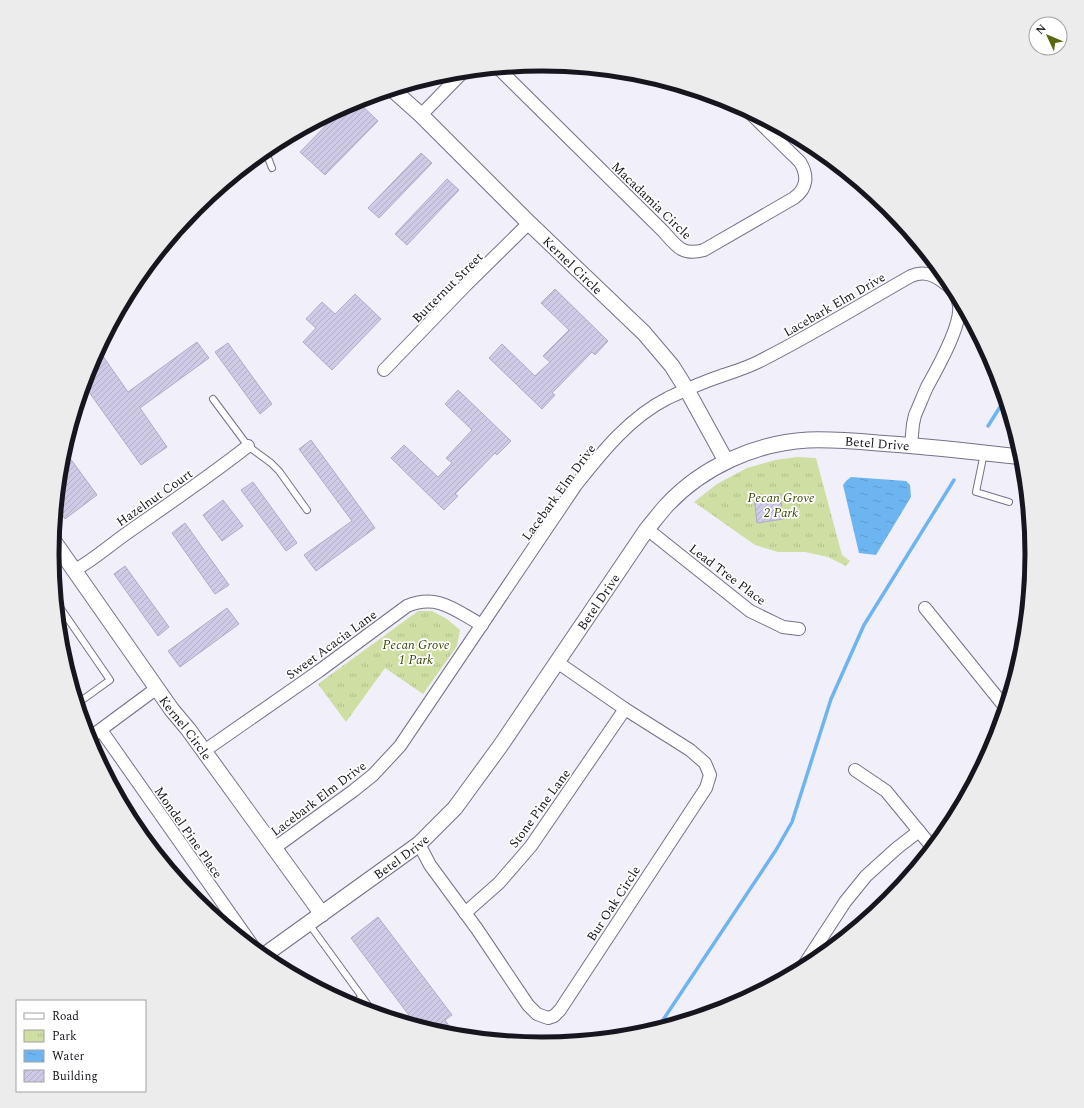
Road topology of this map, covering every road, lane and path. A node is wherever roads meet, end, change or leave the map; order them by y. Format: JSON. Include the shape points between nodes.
{"nodes":[{"id":1,"x":503,"y":73,"type":"edge"},
{"id":2,"x":457,"y":79,"type":"edge"},
{"id":3,"x":397,"y":94,"type":"edge"},
{"id":4,"x":421,"y":115,"type":"junction"},
{"id":5,"x":761,"y":124,"type":"edge"},
{"id":6,"x":268,"y":157,"type":"edge"},
{"id":7,"x":272,"y":168,"type":"dead end"},
{"id":8,"x":530,"y":223,"type":"junction"},
{"id":9,"x":939,"y":279,"type":"edge"},
{"id":10,"x":959,"y":310,"type":"edge"},
{"id":11,"x":384,"y":370,"type":"dead end"},
{"id":12,"x":687,"y":390,"type":"junction"},
{"id":13,"x":213,"y":399,"type":"dead end"},
{"id":14,"x":911,"y":445,"type":"junction"},
{"id":15,"x":248,"y":446,"type":"junction"},
{"id":16,"x":984,"y":453,"type":"junction"},
{"id":17,"x":1015,"y":456,"type":"edge"},
{"id":18,"x":726,"y":461,"type":"junction"},
{"id":19,"x":1008,"y":502,"type":"dead end"},
{"id":20,"x":307,"y":510,"type":"dead end"},
{"id":21,"x":647,"y":530,"type":"junction"},
{"id":22,"x":59,"y":548,"type":"edge"},
{"id":23,"x":75,"y":570,"type":"junction"},
{"id":24,"x":925,"y":608,"type":"dead end"},
{"id":25,"x":62,"y":611,"type":"edge"},
{"id":26,"x":482,"y":625,"type":"junction"},
{"id":27,"x":799,"y":629,"type":"dead end"},
{"id":28,"x":557,"y":662,"type":"junction"},
{"id":29,"x":157,"y":688,"type":"junction"},
{"id":30,"x":82,"y":701,"type":"edge"},
{"id":31,"x":1001,"y":702,"type":"edge"},
{"id":32,"x":625,"y":710,"type":"junction"},
{"id":33,"x":101,"y":730,"type":"junction"},
{"id":34,"x":94,"y":735,"type":"edge"},
{"id":35,"x":204,"y":751,"type":"junction"},
{"id":36,"x":855,"y":770,"type":"dead end"},
{"id":37,"x":919,"y":832,"type":"junction"},
{"id":38,"x":929,"y":843,"type":"edge"},
{"id":39,"x":419,"y":844,"type":"junction"},
{"id":40,"x":273,"y":849,"type":"junction"},
{"id":41,"x":465,"y":913,"type":"junction"},
{"id":42,"x":322,"y":914,"type":"junction"},
{"id":43,"x":308,"y":924,"type":"junction"},
{"id":44,"x":245,"y":934,"type":"edge"},
{"id":45,"x":269,"y":952,"type":"edge"},
{"id":46,"x":810,"y":956,"type":"edge"},
{"id":47,"x":362,"y":997,"type":"junction"},
{"id":48,"x":358,"y":1000,"type":"edge"},
{"id":49,"x":367,"y":1004,"type":"edge"}],
"edges":[{"from":1,"to":5,"type":"street","name":"Macadamia Circle","via":[[675,245],[689,252],[704,250],[794,198],[804,188],[806,180],[800,162]]},
{"from":2,"to":4,"type":"street"},
{"from":3,"to":4,"type":"street","name":"Kernel Circle"},
{"from":4,"to":8,"type":"street","name":"Kernel Circle"},
{"from":6,"to":7,"type":"lane"},
{"from":8,"to":11,"type":"street","name":"Butternut Street"},
{"from":8,"to":12,"type":"street","name":"Kernel Circle","via":[[644,333],[672,366]]},
{"from":9,"to":12,"type":"street","name":"Lacebark Elm Drive","via":[[926,273],[911,276],[756,364]]},
{"from":10,"to":14,"type":"street","name":"Lacebark Elm Drive","via":[[950,342],[915,415]]},
{"from":12,"to":18,"type":"street","name":"Kernel Circle"},
{"from":12,"to":26,"type":"street","name":"Lacebark Elm Drive","via":[[655,406],[623,431],[600,454],[576,485]]},
{"from":13,"to":15,"type":"lane"},
{"from":14,"to":16,"type":"street","name":"Betel Drive"},
{"from":14,"to":18,"type":"street","name":"Betel Drive","via":[[807,440],[776,444]]},
{"from":15,"to":20,"type":"lane","via":[[279,471]]},
{"from":15,"to":23,"type":"street","name":"Hazelnut Court","via":[[211,476]]},
{"from":16,"to":17,"type":"street","name":"Betel Drive"},
{"from":16,"to":19,"type":"lane","via":[[976,492]]},
{"from":18,"to":21,"type":"street","name":"Betel Drive","via":[[679,494]]},
{"from":21,"to":27,"type":"street","name":"Lead Tree Place","via":[[750,611],[783,627]]},
{"from":21,"to":28,"type":"street","name":"Betel Drive"},
{"from":22,"to":23,"type":"street","name":"Kernel Circle"},
{"from":23,"to":29,"type":"street","name":"Kernel Circle"},
{"from":24,"to":31,"type":"street"},
{"from":25,"to":30,"type":"lane","via":[[110,680]]},
{"from":26,"to":35,"type":"street","name":"Sweet Acacia Lane","via":[[443,604],[432,601],[422,601],[408,606]]},
{"from":26,"to":40,"type":"street","name":"Lacebark Elm Drive","via":[[404,741],[373,776]]},
{"from":28,"to":32,"type":"street","name":"Bur Oak Circle"},
{"from":28,"to":39,"type":"street","name":"Betel Drive","via":[[468,793]]},
{"from":29,"to":33,"type":"street"},
{"from":29,"to":35,"type":"street","name":"Kernel Circle"},
{"from":32,"to":41,"type":"street","name":"Stone Pine Lane","via":[[531,846],[499,883]]},
{"from":32,"to":41,"type":"street","name":"Bur Oak Circle","via":[[690,750],[705,763],[710,775],[706,788],[554,1016],[548,1018],[537,1014],[528,1005]]},
{"from":33,"to":34,"type":"street"},
{"from":33,"to":44,"type":"street","name":"Mondel Pine Place"},
{"from":35,"to":40,"type":"street","name":"Kernel Circle"},
{"from":36,"to":37,"type":"street","via":[[886,791]]},
{"from":37,"to":38,"type":"street"},
{"from":37,"to":46,"type":"street","via":[[866,876],[845,902]]},
{"from":39,"to":41,"type":"street","name":"Bur Oak Circle","via":[[430,865]]},
{"from":39,"to":42,"type":"street","name":"Betel Drive"},
{"from":40,"to":42,"type":"street","name":"Kernel Circle"},
{"from":42,"to":43,"type":"street","name":"Betel Drive"},
{"from":43,"to":45,"type":"street","name":"Betel Drive"},
{"from":43,"to":47,"type":"lane"},
{"from":47,"to":48,"type":"lane"},
{"from":47,"to":49,"type":"lane"}]}
